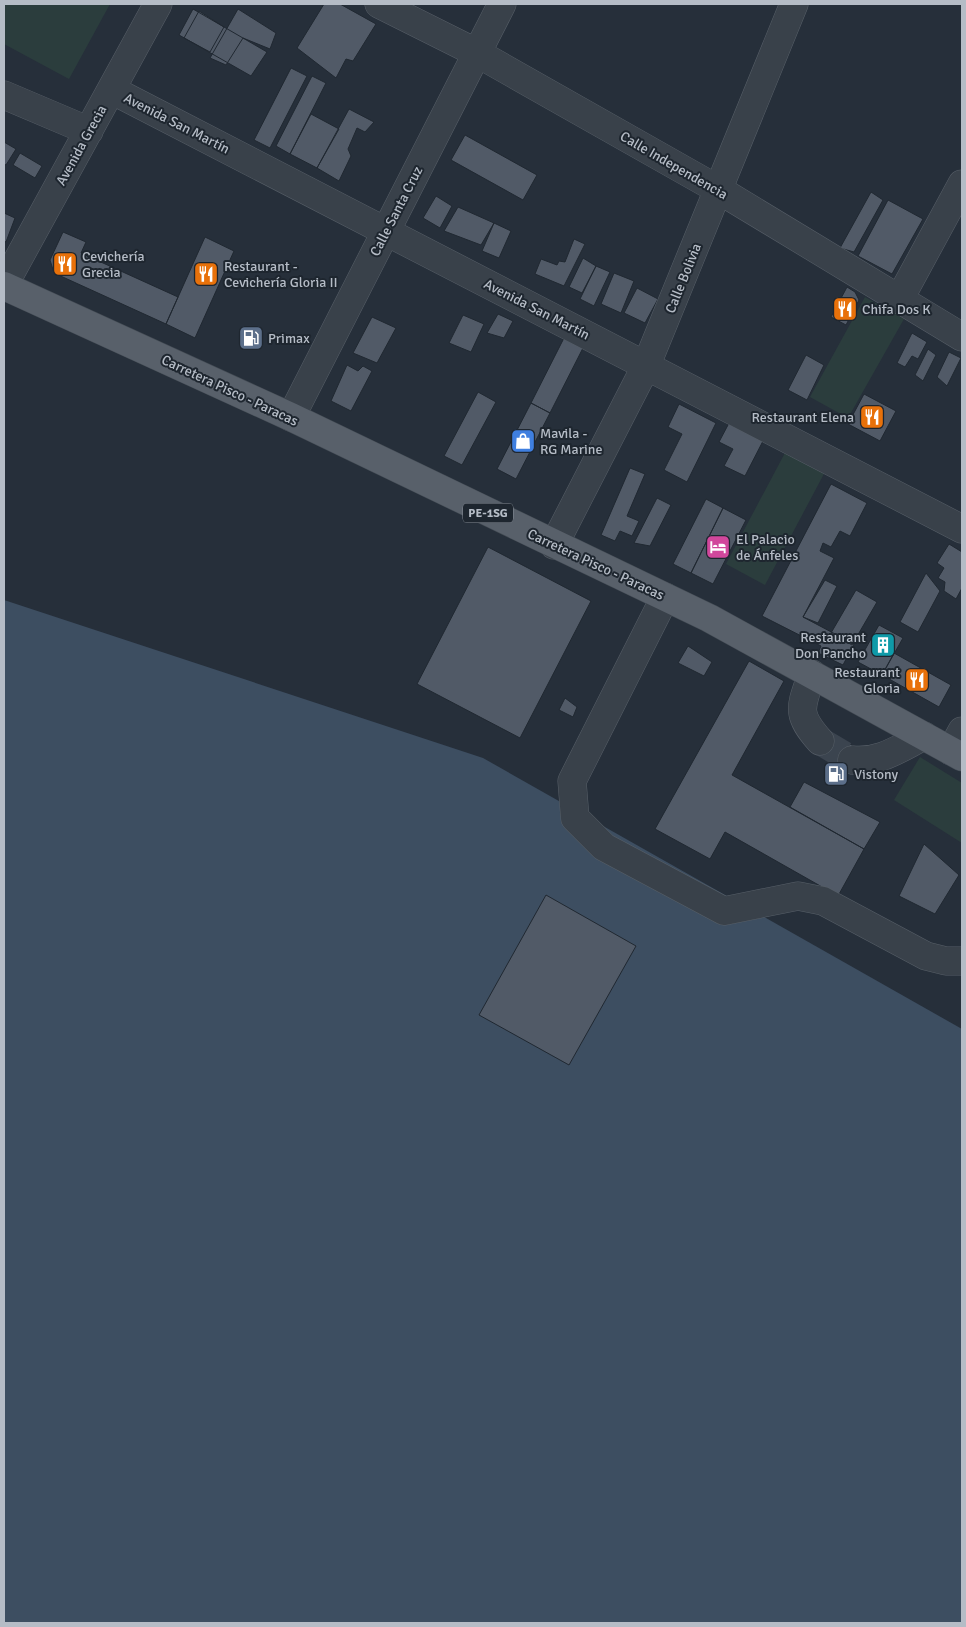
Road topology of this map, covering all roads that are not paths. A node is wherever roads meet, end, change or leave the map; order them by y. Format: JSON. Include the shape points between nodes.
{"nodes":[{"id":1,"x":158,"y":4,"type":"edge"},
{"id":2,"x":379,"y":4,"type":"edge"},
{"id":3,"x":502,"y":4,"type":"edge"},
{"id":4,"x":794,"y":4,"type":"edge"},
{"id":5,"x":477,"y":53,"type":"junction"},
{"id":6,"x":112,"y":90,"type":"junction"},
{"id":7,"x":4,"y":95,"type":"edge"},
{"id":8,"x":89,"y":131,"type":"junction"},
{"id":9,"x":962,"y":184,"type":"edge"},
{"id":10,"x":719,"y":190,"type":"junction"},
{"id":11,"x":386,"y":231,"type":"junction"},
{"id":12,"x":4,"y":285,"type":"edge"},
{"id":13,"x":899,"y":300,"type":"junction"},
{"id":14,"x":962,"y":337,"type":"edge"},
{"id":15,"x":646,"y":366,"type":"junction"},
{"id":16,"x":291,"y":417,"type":"junction"},
{"id":17,"x":962,"y":529,"type":"edge"},
{"id":18,"x":554,"y":545,"type":"junction"},
{"id":19,"x":665,"y":597,"type":"junction"},
{"id":20,"x":812,"y":674,"type":"junction"},
{"id":21,"x":924,"y":736,"type":"junction"},
{"id":22,"x":820,"y":741,"type":"tunnel mouth"},
{"id":23,"x":958,"y":747,"type":"edge"},
{"id":24,"x":852,"y":760,"type":"tunnel mouth"},
{"id":25,"x":962,"y":962,"type":"edge"}],
"edges":[{"from":1,"to":6,"type":"street","name":"Avenida Grecia"},
{"from":2,"to":5,"type":"street","name":"Calle Independencia"},
{"from":3,"to":5,"type":"street","name":"Calle Santa Cruz"},
{"from":4,"to":10,"type":"street","name":"Calle Bolivia"},
{"from":5,"to":10,"type":"street","name":"Calle Independencia"},
{"from":5,"to":11,"type":"street","name":"Calle Santa Cruz"},
{"from":6,"to":8,"type":"street","name":"Avenida Grecia"},
{"from":6,"to":11,"type":"street","name":"Avenida San Martín"},
{"from":7,"to":8,"type":"street"},
{"from":8,"to":12,"type":"street","name":"Avenida Grecia"},
{"from":9,"to":13,"type":"street"},
{"from":10,"to":13,"type":"street","name":"Calle Independencia"},
{"from":10,"to":15,"type":"street","name":"Calle Bolivia"},
{"from":11,"to":15,"type":"street","name":"Avenida San Martín"},
{"from":11,"to":16,"type":"street","name":"Calle Santa Cruz"},
{"from":12,"to":16,"type":"main road","name":"Carretera Pisco - Paracas","number":"PE-1SG"},
{"from":13,"to":14,"type":"street","name":"Calle Independencia"},
{"from":15,"to":17,"type":"street","name":"Avenida San Martín"},
{"from":15,"to":18,"type":"street","name":"Calle Bolivia"},
{"from":16,"to":18,"type":"main road","name":"Carretera Pisco - Paracas","number":"PE-1SG"},
{"from":18,"to":19,"type":"main road","name":"Carretera Pisco - Paracas","number":"PE-1SG"},
{"from":19,"to":20,"type":"main road","name":"Carretera Pisco - Paracas","number":"PE-1SG"},
{"from":19,"to":25,"type":"street","via":[[572,781],[575,818],[604,847],[724,911],[798,896],[823,901],[926,956]]},
{"from":20,"to":21,"type":"main road","name":"Carretera Pisco - Paracas","number":"PE-1SG"},
{"from":20,"to":22,"type":"street","via":[[801,708],[807,726]]},
{"from":21,"to":23,"type":"main road","name":"Carretera Pisco - Paracas","number":"PE-1SG"},
{"from":21,"to":24,"type":"street","via":[[880,759]]}]}
